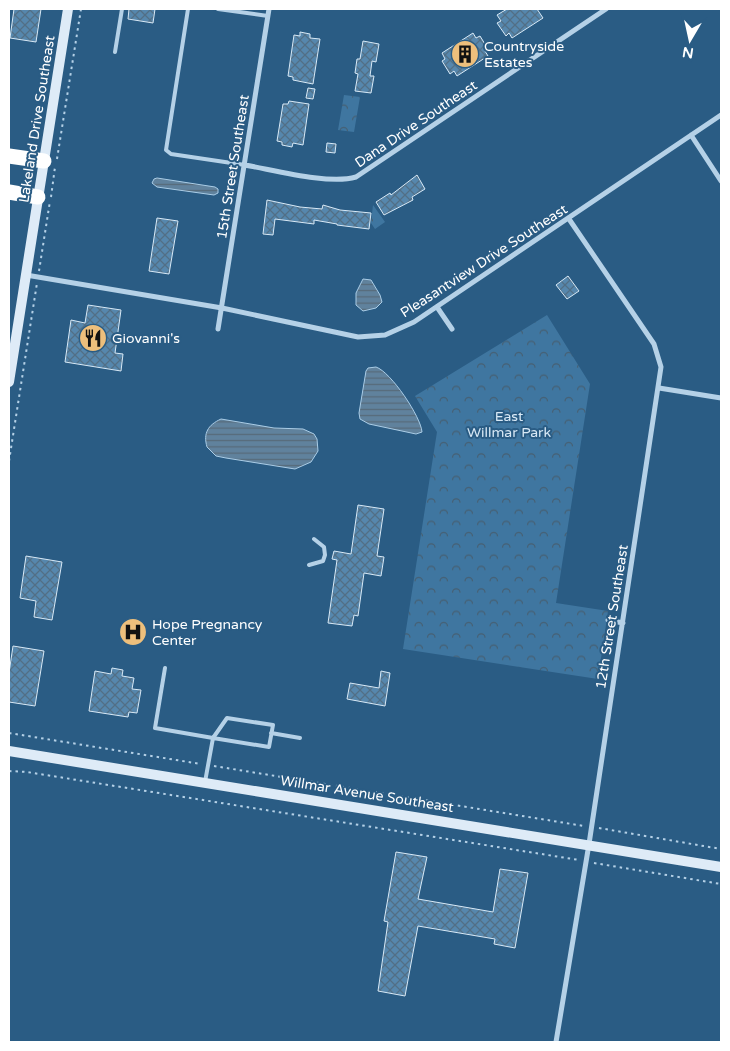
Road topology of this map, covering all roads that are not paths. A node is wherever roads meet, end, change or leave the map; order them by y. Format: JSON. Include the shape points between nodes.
{"nodes":[{"id":1,"x":68,"y":9,"type":"edge"},
{"id":2,"x":122,"y":9,"type":"edge"},
{"id":3,"x":188,"y":9,"type":"edge"},
{"id":4,"x":218,"y":9,"type":"edge"},
{"id":5,"x":269,"y":9,"type":"edge"},
{"id":6,"x":606,"y":9,"type":"edge"},
{"id":7,"x":268,"y":16,"type":"junction"},
{"id":8,"x":115,"y":52,"type":"dead end"},
{"id":9,"x":721,"y":115,"type":"edge"},
{"id":10,"x":691,"y":135,"type":"junction"},
{"id":11,"x":9,"y":156,"type":"edge"},
{"id":12,"x":44,"y":161,"type":"junction"},
{"id":13,"x":245,"y":165,"type":"junction"},
{"id":14,"x":721,"y":181,"type":"edge"},
{"id":15,"x":9,"y":192,"type":"edge"},
{"id":16,"x":38,"y":197,"type":"junction"},
{"id":17,"x":570,"y":219,"type":"junction"},
{"id":18,"x":26,"y":275,"type":"junction"},
{"id":19,"x":437,"y":307,"type":"junction"},
{"id":20,"x":222,"y":308,"type":"junction"},
{"id":21,"x":218,"y":329,"type":"dead end"},
{"id":22,"x":452,"y":329,"type":"dead end"},
{"id":23,"x":9,"y":382,"type":"edge"},
{"id":24,"x":658,"y":388,"type":"junction"},
{"id":25,"x":721,"y":398,"type":"edge"},
{"id":26,"x":314,"y":539,"type":"dead end"},
{"id":27,"x":309,"y":565,"type":"dead end"},
{"id":28,"x":608,"y":620,"type":"dead end"},
{"id":29,"x":623,"y":623,"type":"junction"},
{"id":30,"x":165,"y":668,"type":"dead end"},
{"id":31,"x":271,"y":733,"type":"junction"},
{"id":32,"x":213,"y":738,"type":"junction"},
{"id":33,"x":300,"y":738,"type":"dead end"},
{"id":34,"x":9,"y":751,"type":"edge"},
{"id":35,"x":44,"y":757,"type":"junction"},
{"id":36,"x":9,"y":758,"type":"edge"},
{"id":37,"x":205,"y":782,"type":"junction"},
{"id":38,"x":589,"y":844,"type":"junction"},
{"id":39,"x":721,"y":866,"type":"edge"},
{"id":40,"x":556,"y":1042,"type":"edge"}],
"edges":[{"from":1,"to":12,"type":"main road","name":"Lakeland Drive Southeast"},
{"from":2,"to":8,"type":"lane"},
{"from":3,"to":13,"type":"lane","via":[[166,150],[171,154]]},
{"from":4,"to":7,"type":"lane"},
{"from":5,"to":7,"type":"street","name":"15th Street Southeast"},
{"from":6,"to":13,"type":"street","name":"Dana Drive Southeast","via":[[356,177],[329,179]]},
{"from":7,"to":13,"type":"street","name":"15th Street Southeast"},
{"from":9,"to":10,"type":"street","name":"Pleasantview Drive Southeast"},
{"from":10,"to":14,"type":"street"},
{"from":10,"to":17,"type":"street","name":"Pleasantview Drive Southeast"},
{"from":11,"to":12,"type":"highway"},
{"from":12,"to":16,"type":"main road","name":"Lakeland Drive Southeast"},
{"from":13,"to":20,"type":"street","name":"15th Street Southeast"},
{"from":15,"to":16,"type":"highway"},
{"from":16,"to":18,"type":"main road","name":"Lakeland Drive Southeast"},
{"from":17,"to":19,"type":"street","name":"Pleasantview Drive Southeast"},
{"from":17,"to":24,"type":"street","name":"12th Street Southeast","via":[[654,344],[660,361]]},
{"from":18,"to":20,"type":"street","name":"Pleasantview Drive Southeast"},
{"from":18,"to":23,"type":"main road","name":"Lakeland Drive Southeast"},
{"from":19,"to":20,"type":"street","name":"Pleasantview Drive Southeast","via":[[405,328],[367,337]]},
{"from":19,"to":22,"type":"street"},
{"from":20,"to":21,"type":"street","name":"15th Street Southeast"},
{"from":24,"to":25,"type":"street"},
{"from":24,"to":29,"type":"street","name":"12th Street Southeast"},
{"from":26,"to":27,"type":"lane","via":[[324,547],[325,555],[323,561]]},
{"from":28,"to":29,"type":"street"},
{"from":29,"to":38,"type":"street","name":"12th Street Southeast"},
{"from":30,"to":32,"type":"lane","via":[[155,728]]},
{"from":31,"to":32,"type":"lane","via":[[269,747]]},
{"from":31,"to":32,"type":"lane","via":[[273,725],[227,718]]},
{"from":31,"to":33,"type":"lane"},
{"from":32,"to":37,"type":"lane"},
{"from":34,"to":35,"type":"main road","name":"Willmar Avenue Southeast"},
{"from":35,"to":36,"type":"main road"},
{"from":35,"to":37,"type":"main road","name":"Willmar Avenue Southeast"},
{"from":37,"to":38,"type":"main road","name":"Willmar Avenue Southeast"},
{"from":38,"to":39,"type":"main road","name":"Willmar Avenue Southeast"},
{"from":38,"to":40,"type":"street","name":"12th Street Southeast"}]}
